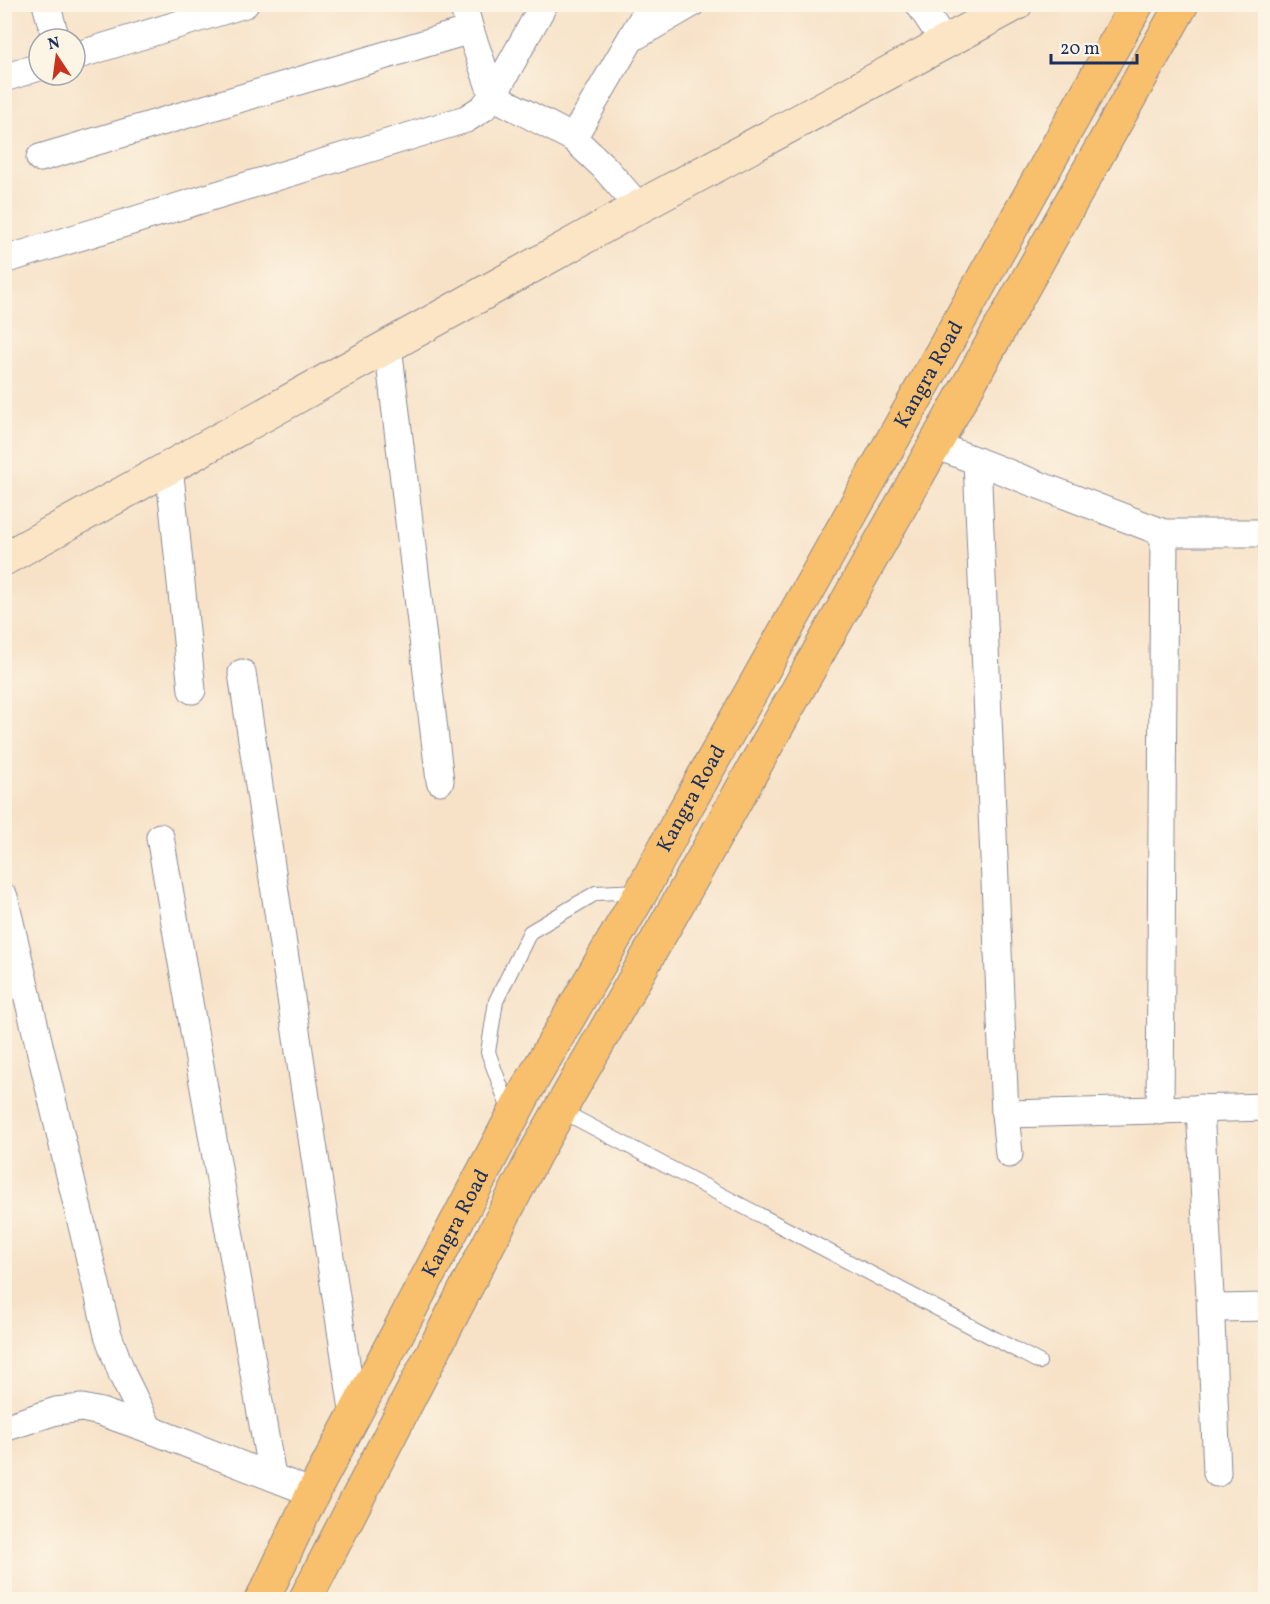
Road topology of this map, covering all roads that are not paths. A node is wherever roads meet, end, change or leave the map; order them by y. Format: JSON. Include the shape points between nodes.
{"nodes":[{"id":1,"x":46,"y":4,"type":"edge"},
{"id":2,"x":245,"y":4,"type":"edge"},
{"id":3,"x":544,"y":4,"type":"edge"},
{"id":4,"x":651,"y":4,"type":"edge"},
{"id":5,"x":691,"y":4,"type":"edge"},
{"id":6,"x":919,"y":4,"type":"edge"},
{"id":7,"x":1016,"y":4,"type":"edge"},
{"id":8,"x":1137,"y":4,"type":"edge"},
{"id":9,"x":1182,"y":4,"type":"edge"},
{"id":10,"x":467,"y":17,"type":"edge"},
{"id":11,"x":53,"y":27,"type":"edge"},
{"id":12,"x":634,"y":37,"type":"junction"},
{"id":13,"x":945,"y":43,"type":"junction"},
{"id":14,"x":87,"y":52,"type":"edge"},
{"id":15,"x":27,"y":71,"type":"edge"},
{"id":16,"x":4,"y":78,"type":"edge"},
{"id":17,"x":493,"y":96,"type":"junction"},
{"id":18,"x":573,"y":138,"type":"junction"},
{"id":19,"x":40,"y":158,"type":"dead end"},
{"id":20,"x":639,"y":207,"type":"junction"},
{"id":21,"x":4,"y":260,"type":"edge"},
{"id":22,"x":388,"y":346,"type":"junction"},
{"id":23,"x":940,"y":447,"type":"junction"},
{"id":24,"x":977,"y":461,"type":"junction"},
{"id":25,"x":169,"y":466,"type":"junction"},
{"id":26,"x":1164,"y":533,"type":"junction"},
{"id":27,"x":1266,"y":533,"type":"edge"},
{"id":28,"x":4,"y":559,"type":"edge"},
{"id":29,"x":242,"y":673,"type":"dead end"},
{"id":30,"x":192,"y":690,"type":"dead end"},
{"id":31,"x":440,"y":781,"type":"dead end"},
{"id":32,"x":160,"y":837,"type":"dead end"},
{"id":33,"x":642,"y":891,"type":"junction"},
{"id":34,"x":4,"y":897,"type":"edge"},
{"id":35,"x":677,"y":905,"type":"junction"},
{"id":36,"x":1266,"y":1107,"type":"edge"},
{"id":37,"x":1200,"y":1108,"type":"junction"},
{"id":38,"x":560,"y":1110,"type":"junction"},
{"id":39,"x":1160,"y":1111,"type":"junction"},
{"id":40,"x":1005,"y":1114,"type":"junction"},
{"id":41,"x":512,"y":1117,"type":"junction"},
{"id":42,"x":1010,"y":1154,"type":"dead end"},
{"id":43,"x":1210,"y":1296,"type":"junction"},
{"id":44,"x":1266,"y":1307,"type":"edge"},
{"id":45,"x":1039,"y":1362,"type":"dead end"},
{"id":46,"x":354,"y":1416,"type":"junction"},
{"id":47,"x":4,"y":1428,"type":"edge"},
{"id":48,"x":149,"y":1429,"type":"junction"},
{"id":49,"x":1217,"y":1473,"type":"dead end"},
{"id":50,"x":272,"y":1476,"type":"junction"},
{"id":51,"x":313,"y":1493,"type":"junction"},
{"id":52,"x":261,"y":1599,"type":"edge"},
{"id":53,"x":305,"y":1599,"type":"edge"}],
"edges":[{"from":1,"to":11,"type":"street"},
{"from":2,"to":14,"type":"street"},
{"from":3,"to":17,"type":"street"},
{"from":4,"to":12,"type":"street"},
{"from":5,"to":12,"type":"street"},
{"from":6,"to":13,"type":"street"},
{"from":7,"to":13,"type":"street"},
{"from":8,"to":33,"type":"main road","name":"Kangra Road"},
{"from":9,"to":23,"type":"main road","name":"Kangra Road"},
{"from":10,"to":17,"type":"street"},
{"from":10,"to":19,"type":"street"},
{"from":12,"to":18,"type":"street"},
{"from":13,"to":20,"type":"street"},
{"from":15,"to":16,"type":"street"},
{"from":17,"to":18,"type":"street"},
{"from":17,"to":21,"type":"street","via":[[466,119]]},
{"from":18,"to":20,"type":"street"},
{"from":20,"to":22,"type":"street"},
{"from":22,"to":25,"type":"street"},
{"from":22,"to":31,"type":"street"},
{"from":23,"to":24,"type":"street"},
{"from":23,"to":35,"type":"main road","name":"Kangra Road"},
{"from":24,"to":26,"type":"street"},
{"from":24,"to":40,"type":"street"},
{"from":25,"to":28,"type":"street"},
{"from":25,"to":30,"type":"street"},
{"from":26,"to":27,"type":"street"},
{"from":26,"to":39,"type":"street"},
{"from":29,"to":46,"type":"street"},
{"from":32,"to":50,"type":"street"},
{"from":33,"to":35,"type":"main road"},
{"from":33,"to":41,"type":"main road","name":"Kangra Road"},
{"from":33,"to":41,"type":"lane","via":[[596,892],[530,932],[496,1001],[488,1052]]},
{"from":34,"to":48,"type":"street","via":[[108,1335]]},
{"from":35,"to":38,"type":"main road","name":"Kangra Road"},
{"from":36,"to":37,"type":"street"},
{"from":37,"to":39,"type":"street"},
{"from":37,"to":43,"type":"street"},
{"from":38,"to":45,"type":"lane"},
{"from":38,"to":53,"type":"main road","name":"Kangra Road"},
{"from":39,"to":40,"type":"street"},
{"from":40,"to":42,"type":"street"},
{"from":41,"to":46,"type":"main road","name":"Kangra Road"},
{"from":43,"to":44,"type":"street","via":[[1220,1308]]},
{"from":43,"to":49,"type":"street"},
{"from":46,"to":51,"type":"main road","name":"Kangra Road"},
{"from":47,"to":48,"type":"street","via":[[56,1411],[82,1408]]},
{"from":48,"to":50,"type":"street"},
{"from":50,"to":51,"type":"street"},
{"from":51,"to":52,"type":"main road","name":"Kangra Road"}]}
